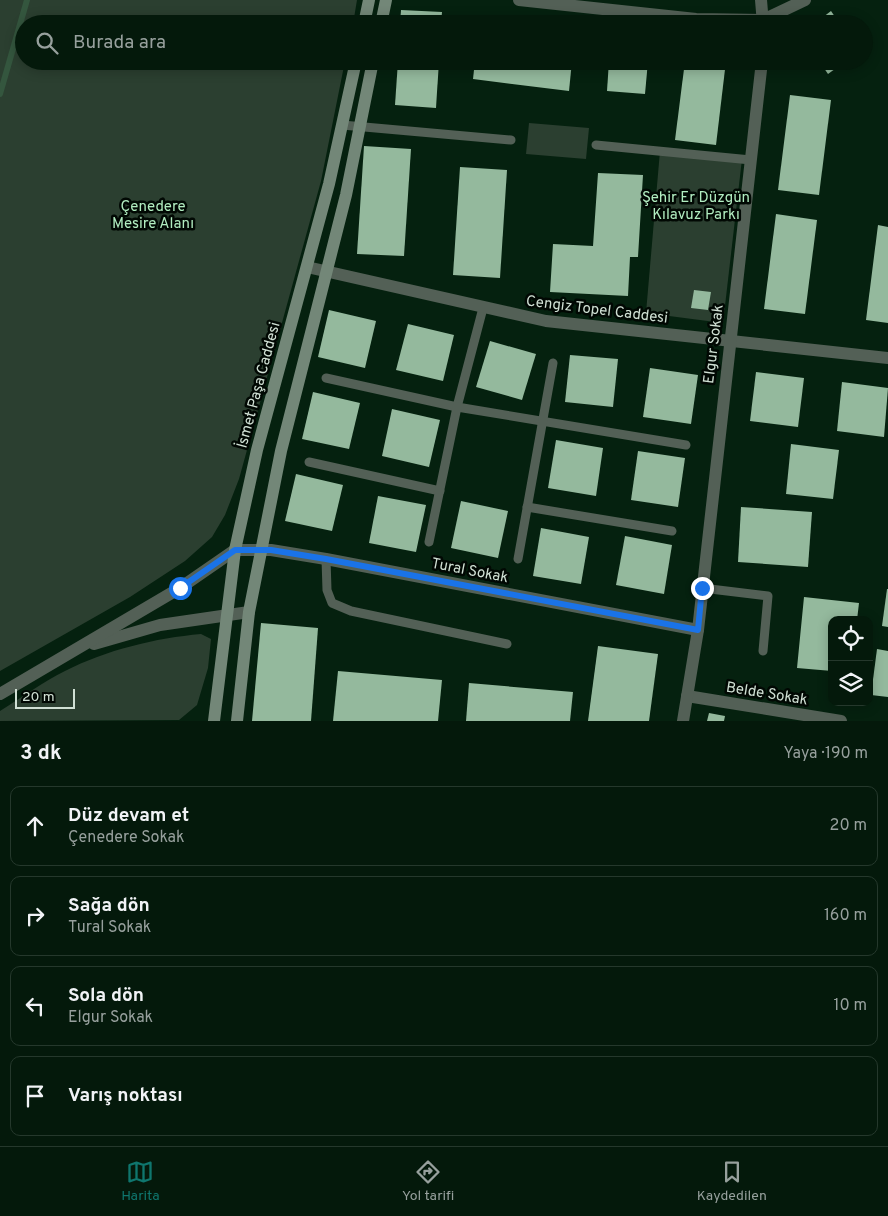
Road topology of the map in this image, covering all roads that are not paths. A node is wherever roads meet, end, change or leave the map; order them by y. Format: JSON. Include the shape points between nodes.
{"nodes":[{"id":1,"x":369,"y":0,"type":"edge"},
{"id":2,"x":386,"y":0,"type":"edge"},
{"id":3,"x":519,"y":0,"type":"edge"},
{"id":4,"x":761,"y":0,"type":"edge"},
{"id":5,"x":805,"y":0,"type":"edge"},
{"id":6,"x":366,"y":15,"type":"edge"},
{"id":7,"x":383,"y":15,"type":"edge"},
{"id":8,"x":659,"y":15,"type":"edge"},
{"id":9,"x":762,"y":15,"type":"edge"},
{"id":10,"x":776,"y":15,"type":"edge"},
{"id":11,"x":354,"y":70,"type":"edge"},
{"id":12,"x":371,"y":70,"type":"edge"},
{"id":13,"x":761,"y":70,"type":"edge"},
{"id":14,"x":342,"y":125,"type":"junction"},
{"id":15,"x":360,"y":126,"type":"junction"},
{"id":16,"x":511,"y":140,"type":"dead end"},
{"id":17,"x":596,"y":145,"type":"dead end"},
{"id":18,"x":751,"y":160,"type":"junction"},
{"id":19,"x":307,"y":267,"type":"junction"},
{"id":20,"x":326,"y":271,"type":"junction"},
{"id":21,"x":483,"y":308,"type":"junction"},
{"id":22,"x":730,"y":342,"type":"junction"},
{"id":23,"x":888,"y":358,"type":"edge"},
{"id":24,"x":553,"y":363,"type":"dead end"},
{"id":25,"x":326,"y":378,"type":"dead end"},
{"id":26,"x":457,"y":407,"type":"junction"},
{"id":27,"x":543,"y":421,"type":"junction"},
{"id":28,"x":686,"y":445,"type":"dead end"},
{"id":29,"x":309,"y":462,"type":"dead end"},
{"id":30,"x":440,"y":491,"type":"junction"},
{"id":31,"x":527,"y":506,"type":"junction"},
{"id":32,"x":672,"y":531,"type":"dead end"},
{"id":33,"x":429,"y":542,"type":"dead end"},
{"id":34,"x":235,"y":550,"type":"junction"},
{"id":35,"x":261,"y":550,"type":"junction"},
{"id":36,"x":326,"y":559,"type":"junction"},
{"id":37,"x":518,"y":559,"type":"dead end"},
{"id":38,"x":702,"y":588,"type":"junction"},
{"id":39,"x":249,"y":612,"type":"junction"},
{"id":40,"x":227,"y":617,"type":"junction"},
{"id":41,"x":698,"y":630,"type":"junction"},
{"id":42,"x":507,"y":644,"type":"dead end"},
{"id":43,"x":75,"y":650,"type":"junction"},
{"id":44,"x":763,"y":651,"type":"dead end"},
{"id":45,"x":0,"y":694,"type":"edge"},
{"id":46,"x":687,"y":696,"type":"junction"},
{"id":47,"x":213,"y":720,"type":"edge"},
{"id":48,"x":237,"y":721,"type":"edge"},
{"id":49,"x":682,"y":721,"type":"edge"},
{"id":50,"x":841,"y":721,"type":"edge"}],
"edges":[{"from":1,"to":6,"type":"main road"},
{"from":2,"to":7,"type":"main road"},
{"from":3,"to":8,"type":"street"},
{"from":4,"to":9,"type":"street"},
{"from":5,"to":10,"type":"street"},
{"from":11,"to":14,"type":"main road","name":"İsmet Paşa Caddesi"},
{"from":12,"to":15,"type":"main road"},
{"from":13,"to":18,"type":"street","name":"Elgur Sokak"},
{"from":14,"to":15,"type":"lane"},
{"from":14,"to":19,"type":"main road","name":"İsmet Paşa Caddesi"},
{"from":15,"to":16,"type":"lane"},
{"from":15,"to":20,"type":"main road"},
{"from":17,"to":18,"type":"lane"},
{"from":18,"to":22,"type":"street","name":"Elgur Sokak"},
{"from":19,"to":20,"type":"street","name":"Cengiz Topel Caddesi"},
{"from":19,"to":34,"type":"main road","name":"İsmet Paşa Caddesi","via":[[257,450]]},
{"from":20,"to":21,"type":"street","name":"Cengiz Topel Caddesi"},
{"from":20,"to":35,"type":"main road","via":[[281,451]]},
{"from":21,"to":22,"type":"street","name":"Cengiz Topel Caddesi","via":[[546,321]]},
{"from":21,"to":26,"type":"lane"},
{"from":22,"to":23,"type":"street","name":"Cengiz Topel Caddesi"},
{"from":22,"to":38,"type":"street","name":"Elgur Sokak"},
{"from":24,"to":27,"type":"lane"},
{"from":25,"to":26,"type":"lane"},
{"from":26,"to":27,"type":"lane"},
{"from":26,"to":30,"type":"lane"},
{"from":27,"to":28,"type":"lane"},
{"from":27,"to":31,"type":"lane"},
{"from":29,"to":30,"type":"lane"},
{"from":30,"to":33,"type":"lane"},
{"from":31,"to":32,"type":"lane"},
{"from":31,"to":37,"type":"lane"},
{"from":34,"to":35,"type":"street","name":"Tural Sokak"},
{"from":34,"to":40,"type":"main road","name":"İsmet Paşa Caddesi"},
{"from":34,"to":43,"type":"street","via":[[180,588]]},
{"from":35,"to":36,"type":"street","name":"Tural Sokak"},
{"from":35,"to":39,"type":"main road"},
{"from":36,"to":41,"type":"street","name":"Tural Sokak"},
{"from":36,"to":42,"type":"lane","via":[[327,590],[332,602],[351,611]]},
{"from":38,"to":41,"type":"street","name":"Elgur Sokak"},
{"from":38,"to":44,"type":"lane","via":[[768,596]]},
{"from":39,"to":40,"type":"street"},
{"from":39,"to":48,"type":"main road"},
{"from":40,"to":43,"type":"street","via":[[160,625]]},
{"from":40,"to":47,"type":"main road","name":"İsmet Paşa Caddesi"},
{"from":41,"to":46,"type":"street","name":"Elgur Sokak"},
{"from":43,"to":45,"type":"street"},
{"from":46,"to":49,"type":"street","name":"Elgur Sokak"},
{"from":46,"to":50,"type":"street","name":"Belde Sokak"}]}
